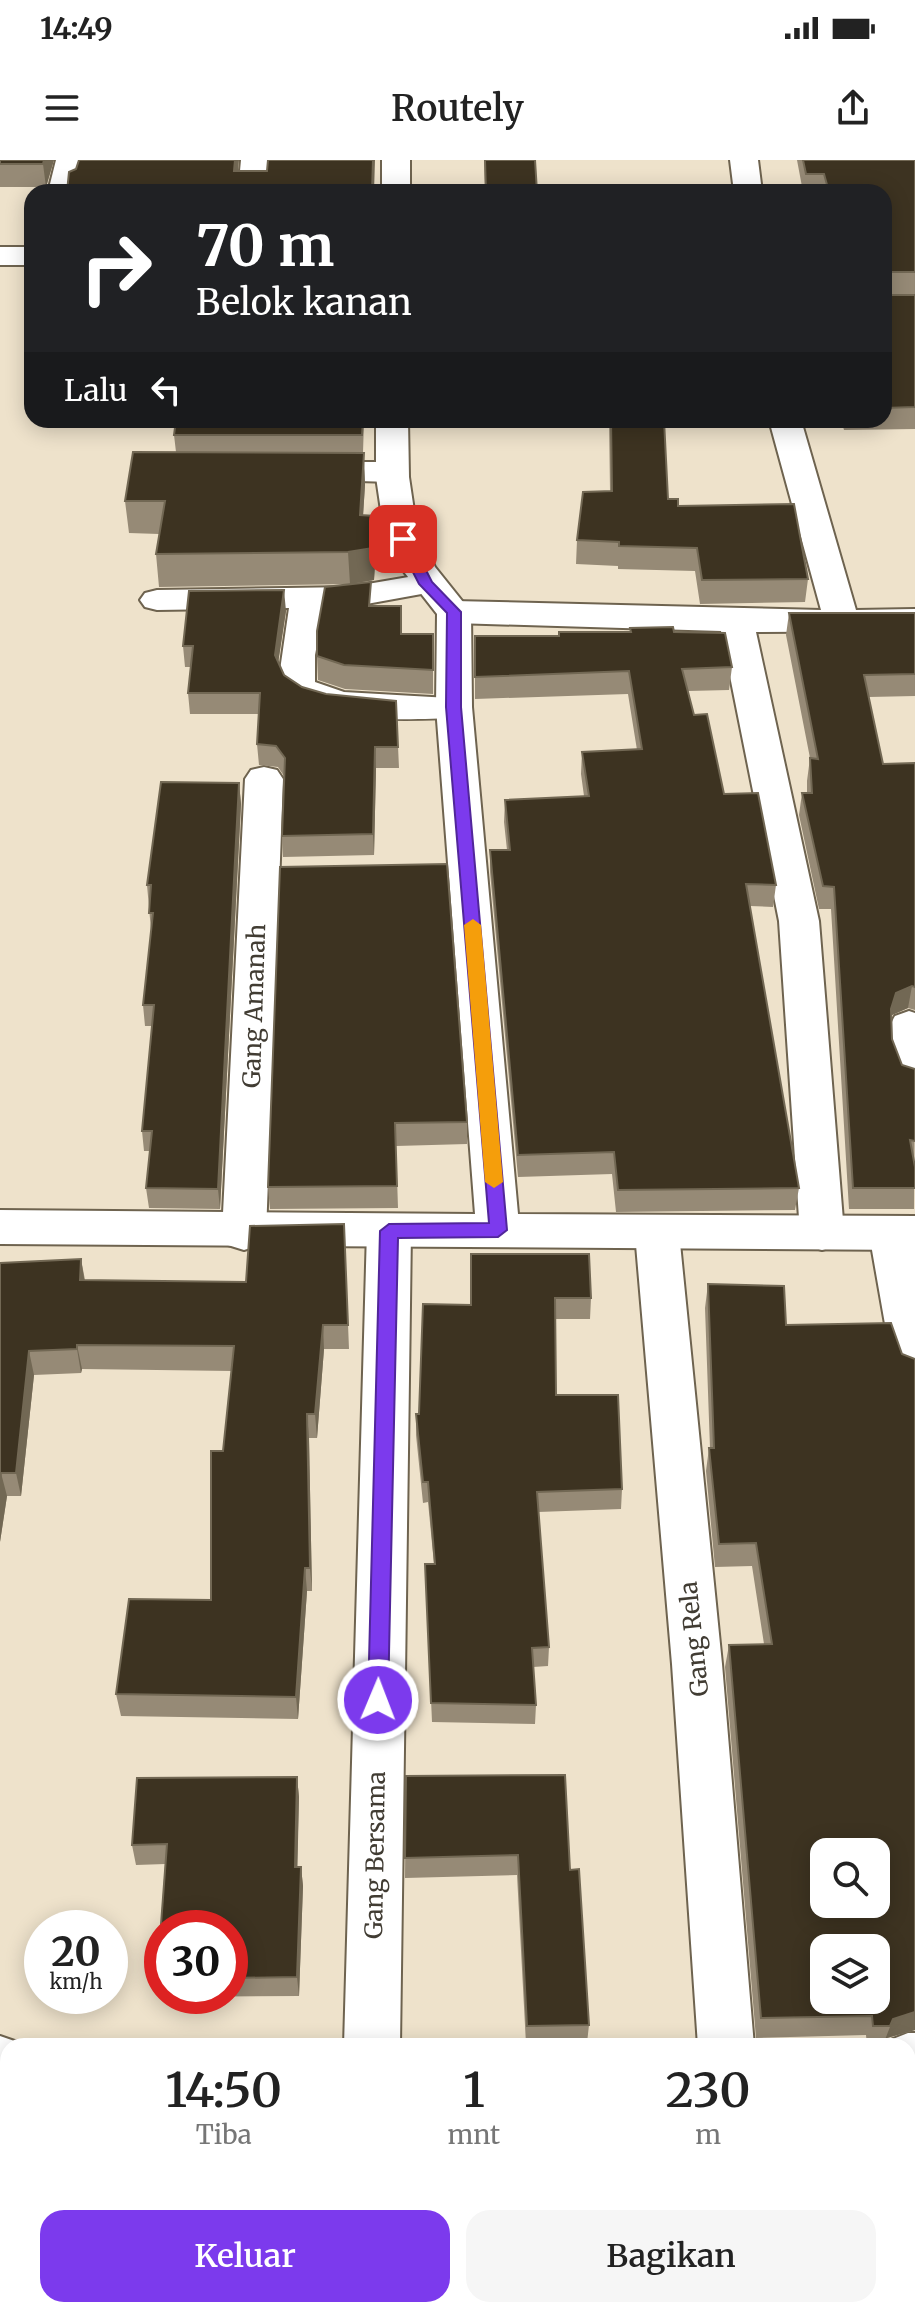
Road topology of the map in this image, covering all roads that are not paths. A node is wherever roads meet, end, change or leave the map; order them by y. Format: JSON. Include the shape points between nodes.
{"nodes":[{"id":1,"x":70,"y":160,"type":"edge"},
{"id":2,"x":255,"y":160,"type":"edge"},
{"id":3,"x":396,"y":160,"type":"edge"},
{"id":4,"x":744,"y":160,"type":"edge"},
{"id":5,"x":64,"y":184,"type":"edge"},
{"id":6,"x":253,"y":184,"type":"edge"},
{"id":7,"x":396,"y":184,"type":"edge"},
{"id":8,"x":747,"y":184,"type":"edge"},
{"id":9,"x":0,"y":256,"type":"edge"},
{"id":10,"x":24,"y":256,"type":"edge"},
{"id":11,"x":392,"y":428,"type":"edge"},
{"id":12,"x":787,"y":428,"type":"edge"},
{"id":13,"x":268,"y":472,"type":"edge"},
{"id":14,"x":391,"y":472,"type":"junction"},
{"id":15,"x":426,"y":584,"type":"junction"},
{"id":16,"x":308,"y":598,"type":"junction"},
{"id":17,"x":157,"y":600,"type":"dead end"},
{"id":18,"x":454,"y":612,"type":"junction"},
{"id":19,"x":841,"y":619,"type":"junction"},
{"id":20,"x":915,"y":620,"type":"edge"},
{"id":21,"x":736,"y":621,"type":"junction"},
{"id":22,"x":454,"y":707,"type":"junction"},
{"id":23,"x":264,"y":779,"type":"dead end"},
{"id":24,"x":909,"y":1026,"type":"dead end"},
{"id":25,"x":915,"y":1075,"type":"edge"},
{"id":26,"x":0,"y":1227,"type":"edge"},
{"id":27,"x":498,"y":1230,"type":"junction"},
{"id":28,"x":389,"y":1231,"type":"junction"},
{"id":29,"x":244,"y":1233,"type":"junction"},
{"id":30,"x":657,"y":1233,"type":"junction"},
{"id":31,"x":822,"y":1233,"type":"junction"},
{"id":32,"x":903,"y":1233,"type":"edge"},
{"id":33,"x":915,"y":1364,"type":"edge"},
{"id":34,"x":372,"y":2038,"type":"edge"},
{"id":35,"x":725,"y":2038,"type":"edge"}],
"edges":[{"from":1,"to":5,"type":"street"},
{"from":2,"to":6,"type":"street"},
{"from":3,"to":7,"type":"street"},
{"from":4,"to":8,"type":"street"},
{"from":9,"to":10,"type":"street"},
{"from":11,"to":14,"type":"street"},
{"from":12,"to":19,"type":"street"},
{"from":13,"to":14,"type":"street"},
{"from":14,"to":15,"type":"street","via":[[403,539]]},
{"from":15,"to":16,"type":"street","via":[[375,595]]},
{"from":15,"to":18,"type":"street"},
{"from":16,"to":17,"type":"street"},
{"from":16,"to":22,"type":"street","via":[[298,671],[298,686],[305,694],[333,703]]},
{"from":18,"to":21,"type":"street"},
{"from":18,"to":22,"type":"street"},
{"from":19,"to":20,"type":"street"},
{"from":19,"to":21,"type":"street"},
{"from":21,"to":31,"type":"street","via":[[799,921]]},
{"from":22,"to":27,"type":"street","via":[[453,870]]},
{"from":23,"to":29,"type":"street","name":"Gang Amanah","via":[[274,874]]},
{"from":24,"to":25,"type":"street"},
{"from":26,"to":29,"type":"street"},
{"from":27,"to":28,"type":"street"},
{"from":27,"to":30,"type":"street"},
{"from":28,"to":29,"type":"street"},
{"from":28,"to":34,"type":"street","name":"Gang Bersama"},
{"from":30,"to":31,"type":"street"},
{"from":30,"to":35,"type":"street","name":"Gang Rela"},
{"from":31,"to":32,"type":"street"},
{"from":32,"to":33,"type":"street"}]}
